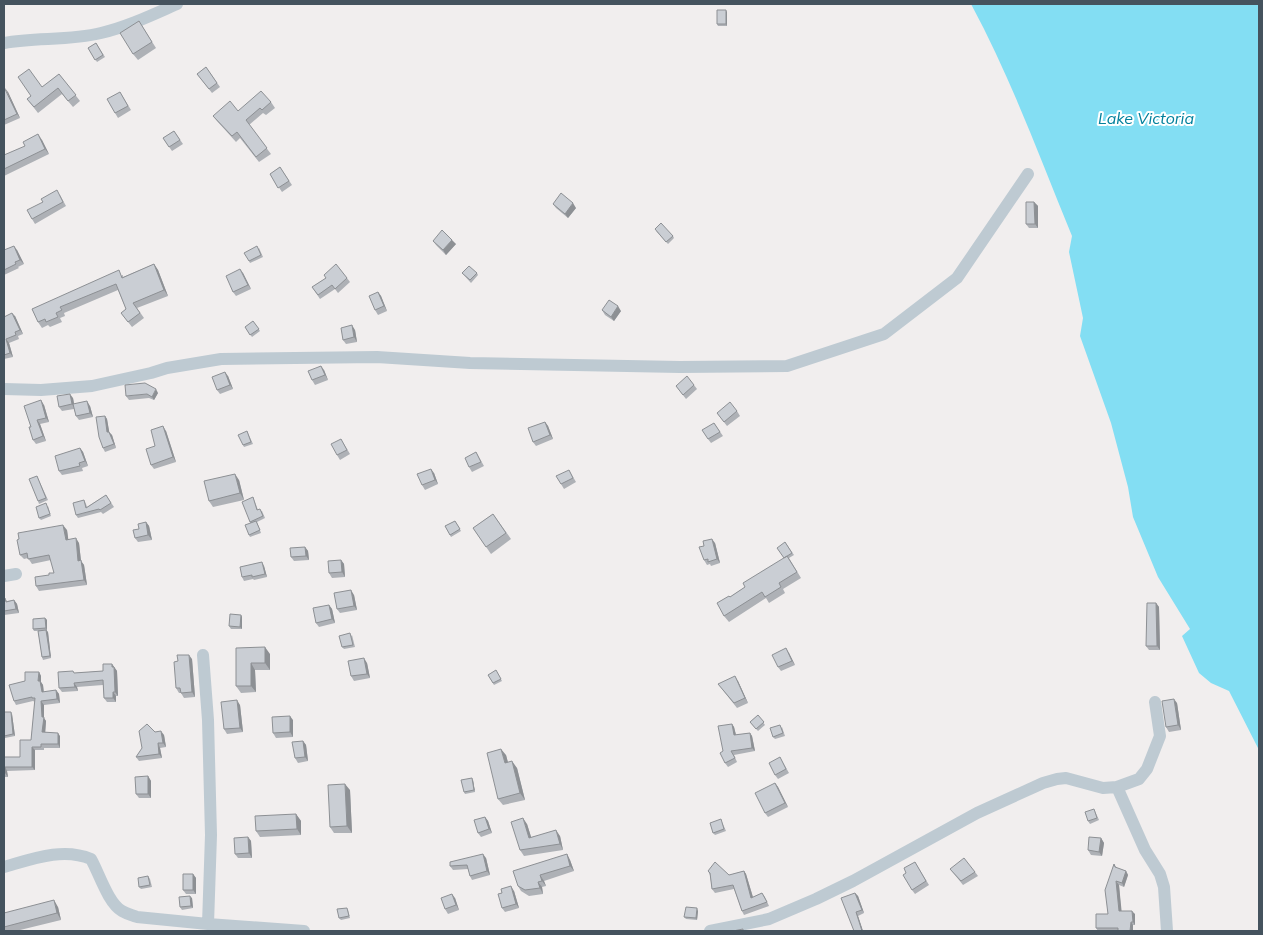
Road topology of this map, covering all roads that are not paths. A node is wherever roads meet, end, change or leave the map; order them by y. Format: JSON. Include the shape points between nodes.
{"nodes":[{"id":1,"x":177,"y":4,"type":"edge"},
{"id":2,"x":4,"y":44,"type":"edge"},
{"id":3,"x":1028,"y":174,"type":"dead end"},
{"id":4,"x":4,"y":389,"type":"edge"},
{"id":5,"x":204,"y":655,"type":"dead end"},
{"id":6,"x":1155,"y":702,"type":"dead end"},
{"id":7,"x":1117,"y":788,"type":"junction"},
{"id":8,"x":4,"y":867,"type":"edge"},
{"id":9,"x":208,"y":924,"type":"junction"},
{"id":10,"x":304,"y":931,"type":"edge"},
{"id":11,"x":710,"y":931,"type":"edge"},
{"id":12,"x":1167,"y":931,"type":"edge"}],
"edges":[{"from":1,"to":2,"type":"street","via":[[102,33]]},
{"from":3,"to":4,"type":"street","via":[[957,278],[884,334],[787,366],[480,363],[377,357],[221,359],[92,386]]},
{"from":5,"to":9,"type":"street","via":[[211,835]]},
{"from":6,"to":7,"type":"street","via":[[1160,736],[1147,769],[1139,779]]},
{"from":7,"to":11,"type":"street","via":[[1103,788],[1066,778],[1043,783],[977,813],[816,899],[769,919]]},
{"from":7,"to":12,"type":"street","via":[[1145,850],[1160,874]]},
{"from":8,"to":9,"type":"street","via":[[63,853],[79,854],[91,859],[113,904],[121,911],[137,917]]},
{"from":9,"to":10,"type":"street"}]}
